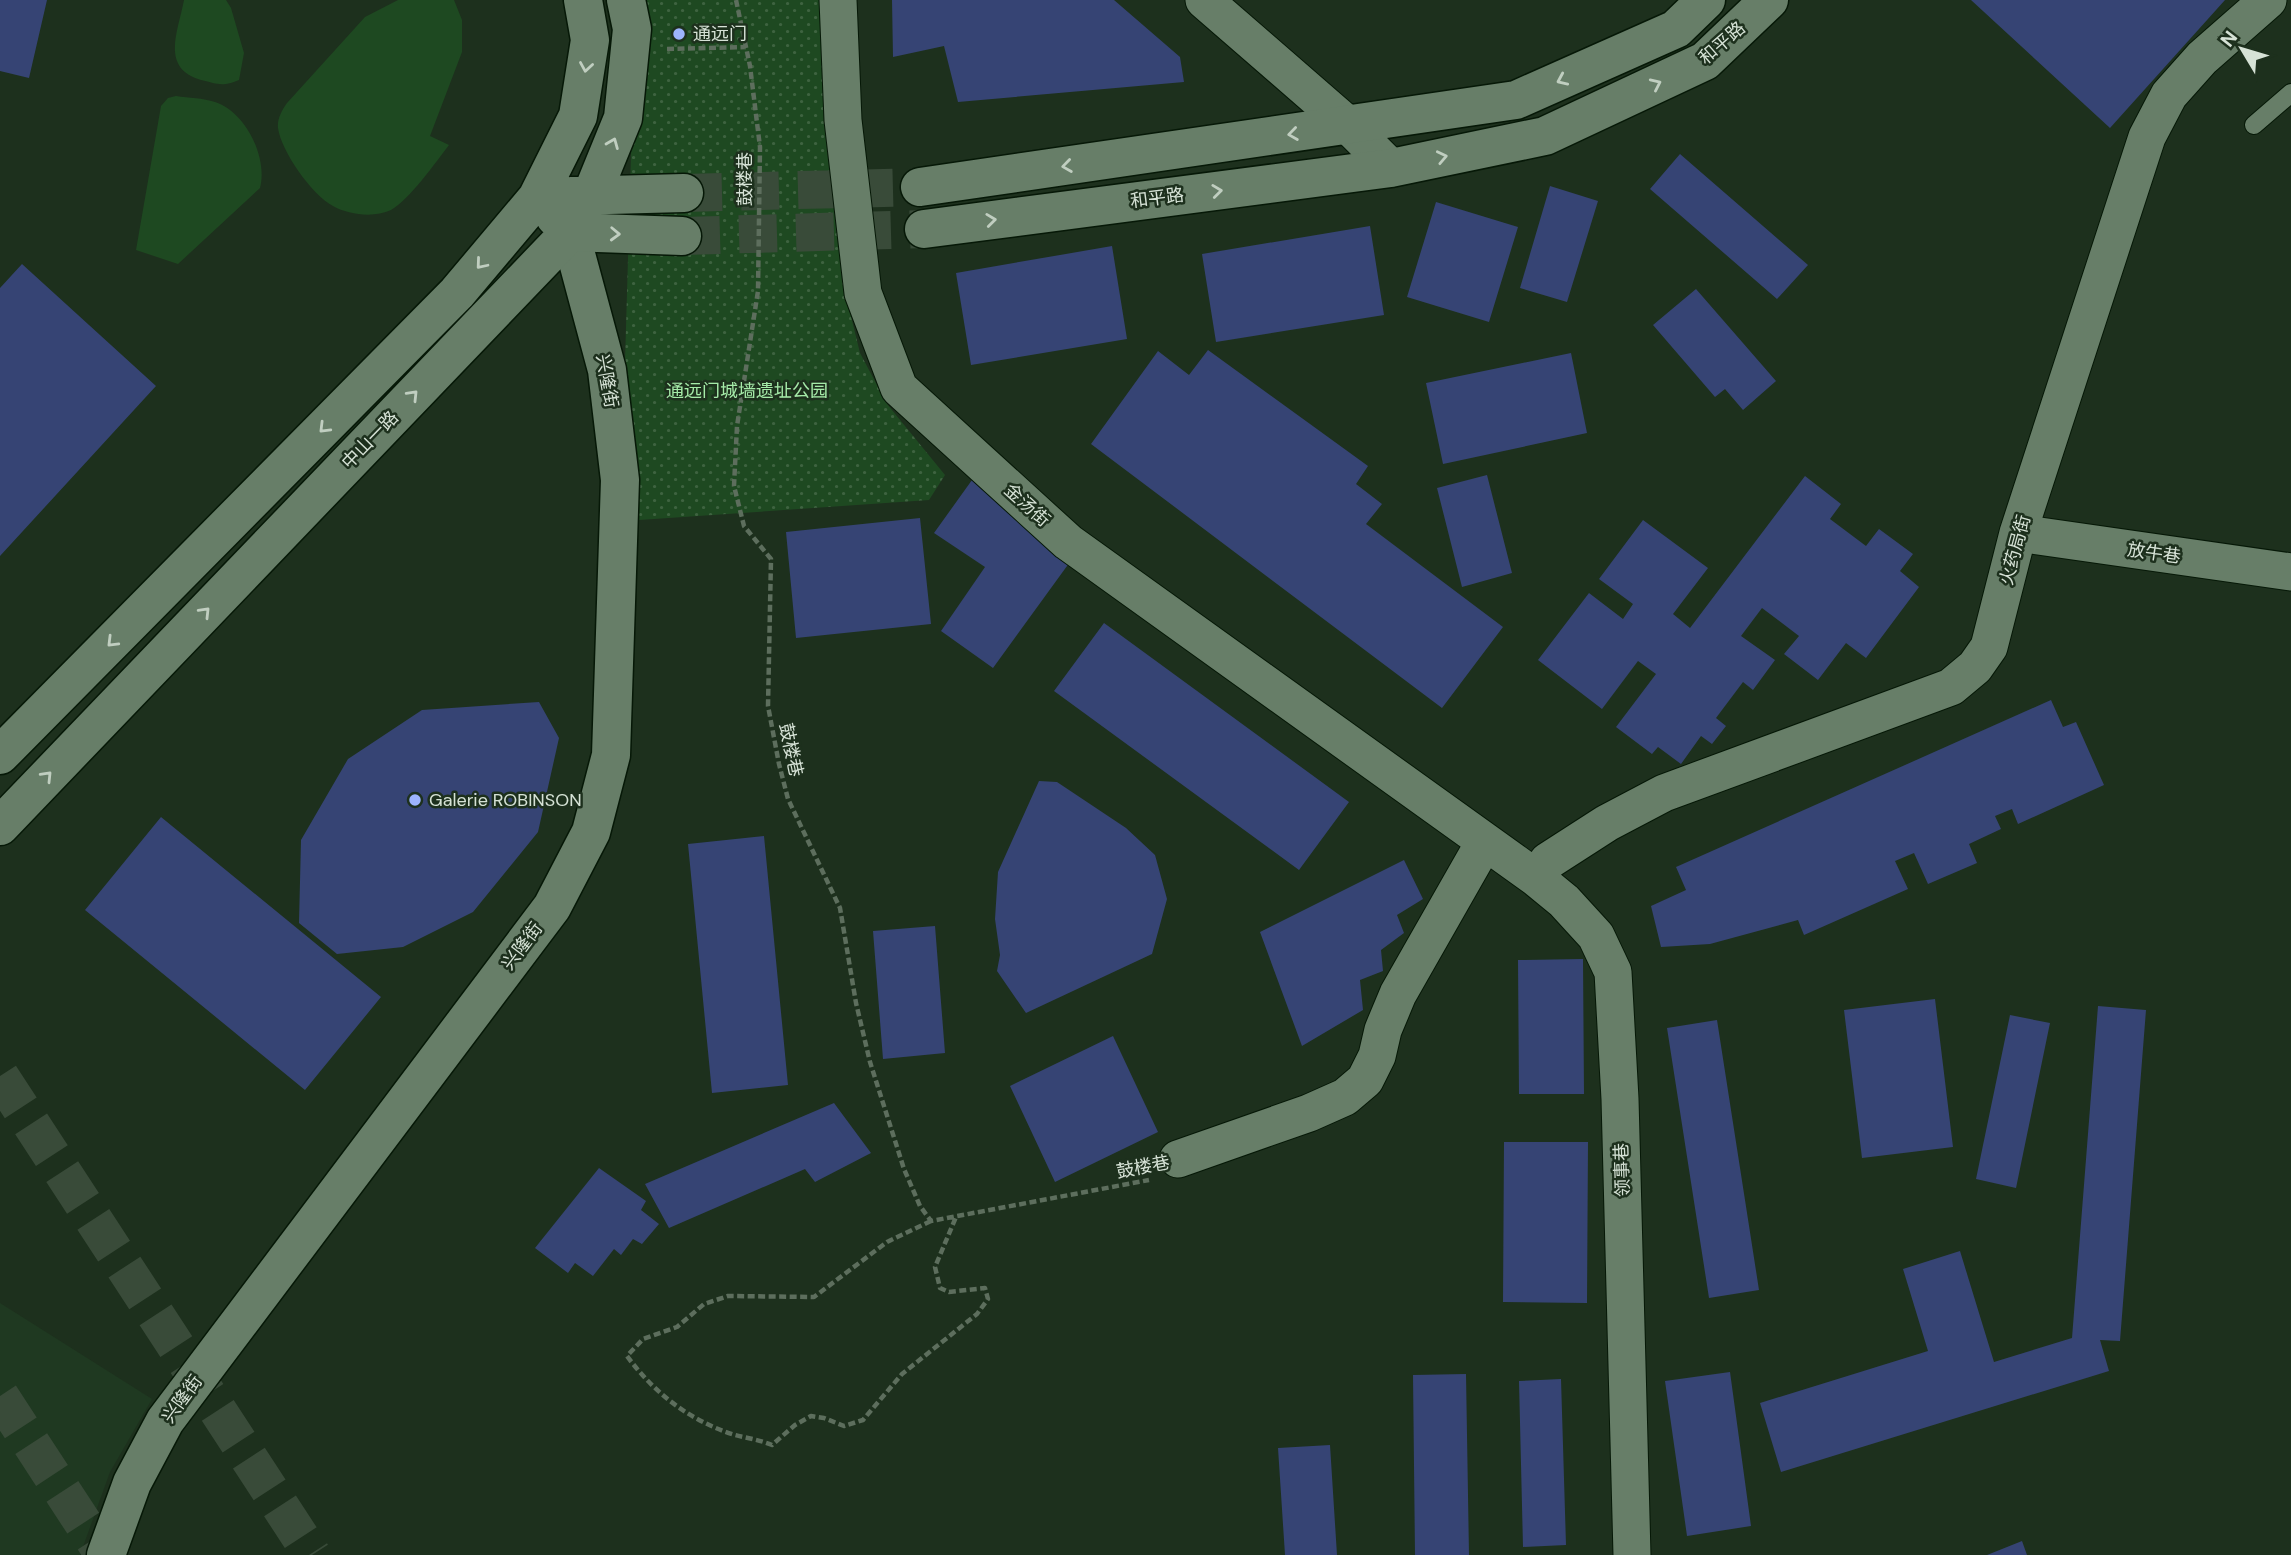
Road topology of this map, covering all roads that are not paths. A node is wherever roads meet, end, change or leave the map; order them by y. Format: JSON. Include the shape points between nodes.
{"nodes":[{"id":1,"x":583,"y":0,"type":"edge"},
{"id":2,"x":626,"y":0,"type":"edge"},
{"id":3,"x":838,"y":0,"type":"edge"},
{"id":4,"x":1204,"y":0,"type":"edge"},
{"id":5,"x":1706,"y":0,"type":"edge"},
{"id":6,"x":1769,"y":0,"type":"edge"},
{"id":7,"x":2268,"y":0,"type":"edge"},
{"id":8,"x":2291,"y":93,"type":"edge"},
{"id":9,"x":2254,"y":125,"type":"dead end"},
{"id":10,"x":1349,"y":126,"type":"junction"},
{"id":11,"x":1391,"y":168,"type":"junction"},
{"id":12,"x":920,"y":187,"type":"tunnel mouth"},
{"id":13,"x":684,"y":193,"type":"tunnel mouth"},
{"id":14,"x":592,"y":194,"type":"junction"},
{"id":15,"x":537,"y":198,"type":"junction"},
{"id":16,"x":923,"y":229,"type":"tunnel mouth"},
{"id":17,"x":570,"y":232,"type":"junction"},
{"id":18,"x":682,"y":236,"type":"tunnel mouth"},
{"id":19,"x":2018,"y":533,"type":"junction"},
{"id":20,"x":2291,"y":572,"type":"edge"},
{"id":21,"x":0,"y":755,"type":"edge"},
{"id":22,"x":0,"y":826,"type":"edge"},
{"id":23,"x":1484,"y":843,"type":"junction"},
{"id":24,"x":1536,"y":878,"type":"junction"},
{"id":25,"x":1178,"y":1159,"type":"road end"},
{"id":26,"x":106,"y":1555,"type":"edge"},
{"id":27,"x":1632,"y":1555,"type":"edge"}],
"edges":[{"from":1,"to":15,"type":"main road","one_way":true,"via":[[590,40],[578,116]]},
{"from":14,"to":2,"type":"main road","name":"中山一路","one_way":true,"via":[[623,118],[632,29]]},
{"from":3,"to":23,"type":"street","name":"金汤街","via":[[843,120],[863,293],[899,388],[1068,542]]},
{"from":4,"to":10,"type":"street"},
{"from":5,"to":10,"type":"main road","one_way":true,"via":[[1676,29],[1516,100]]},
{"from":11,"to":6,"type":"main road","name":"和平路","one_way":true,"via":[[1545,136],[1705,61]]},
{"from":7,"to":19,"type":"street","name":"火药局街","via":[[2202,58],[2169,95],[2147,137]]},
{"from":8,"to":9,"type":"lane"},
{"from":10,"to":11,"type":"street"},
{"from":10,"to":12,"type":"main road","one_way":true},
{"from":16,"to":11,"type":"main road","name":"和平路","one_way":true},
{"from":13,"to":14,"type":"main road"},
{"from":14,"to":15,"type":"main road"},
{"from":14,"to":17,"type":"main road","name":"中山一路"},
{"from":15,"to":17,"type":"main road"},
{"from":15,"to":21,"type":"main road","one_way":true,"via":[[457,293]]},
{"from":17,"to":18,"type":"main road","one_way":true},
{"from":22,"to":17,"type":"main road","name":"中山一路","one_way":true},
{"from":17,"to":26,"type":"main road","name":"兴隆街","via":[[607,370],[620,480],[611,755],[591,832],[552,906],[166,1420],[132,1483]]},
{"from":19,"to":20,"type":"street","name":"放牛巷"},
{"from":19,"to":24,"type":"street","name":"火药局街","via":[[1989,647],[1975,667],[1951,687],[1664,793],[1607,822],[1548,861]]},
{"from":23,"to":24,"type":"street","name":"领事巷"},
{"from":23,"to":25,"type":"street","via":[[1398,994],[1365,1080],[1345,1097],[1309,1113]]},
{"from":24,"to":27,"type":"street","name":"领事巷","via":[[1596,936],[1613,972]]}]}
